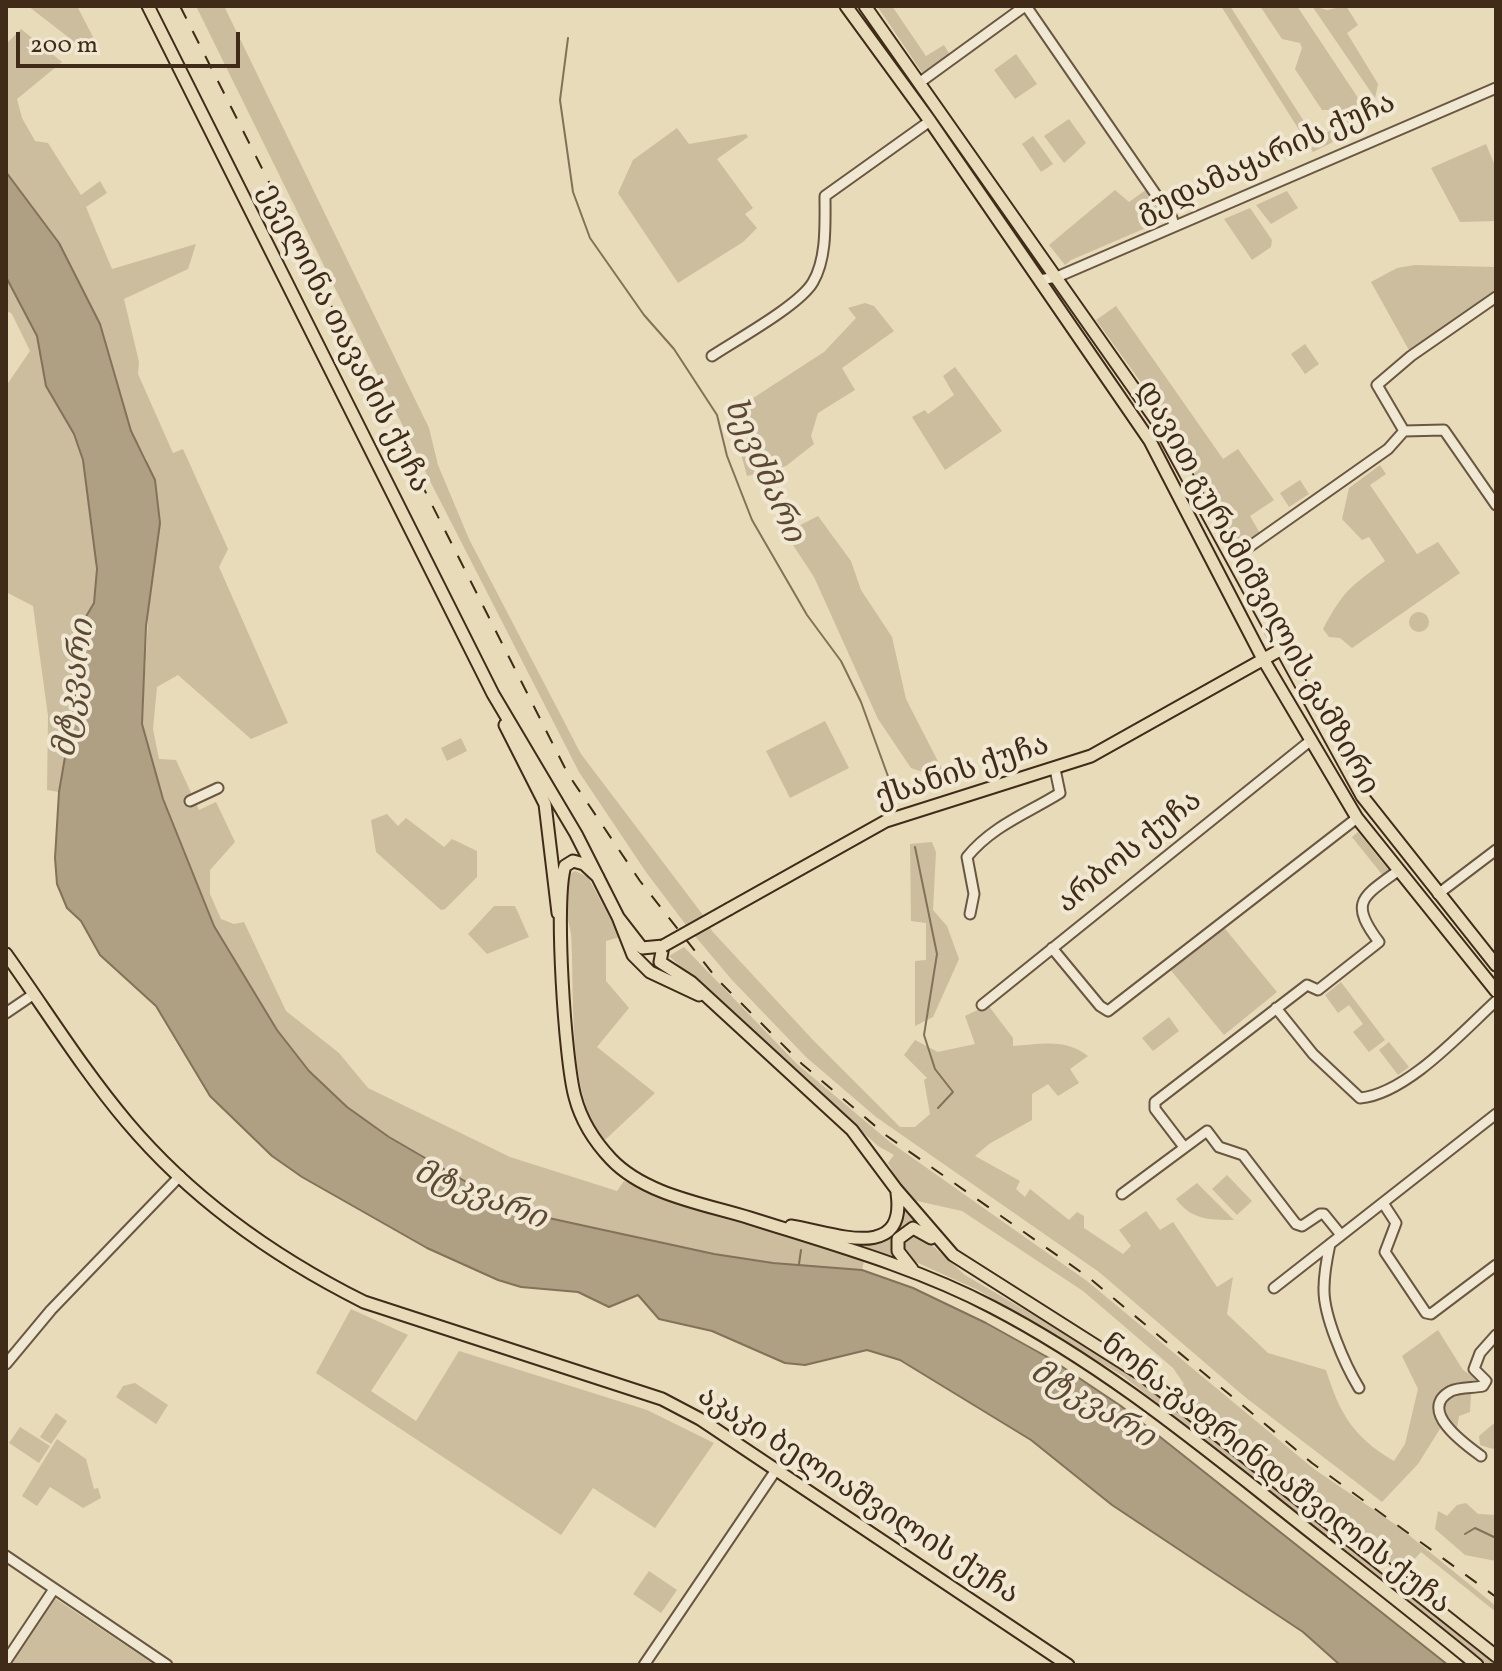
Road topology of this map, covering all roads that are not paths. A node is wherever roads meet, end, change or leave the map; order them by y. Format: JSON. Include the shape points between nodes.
{"nodes":[{"id":1,"x":148,"y":6,"type":"edge"},
{"id":2,"x":866,"y":6,"type":"edge"},
{"id":3,"x":1026,"y":6,"type":"edge"},
{"id":4,"x":850,"y":11,"type":"edge"},
{"id":5,"x":919,"y":83,"type":"junction"},
{"id":6,"x":1496,"y":88,"type":"edge"},
{"id":7,"x":930,"y":121,"type":"junction"},
{"id":8,"x":1174,"y":226,"type":"junction"},
{"id":9,"x":1057,"y":277,"type":"junction"},
{"id":10,"x":1043,"y":285,"type":"junction"},
{"id":11,"x":1496,"y":297,"type":"edge"},
{"id":12,"x":712,"y":356,"type":"dead end"},
{"id":13,"x":1404,"y":431,"type":"junction"},
{"id":14,"x":1496,"y":505,"type":"edge"},
{"id":15,"x":1232,"y":559,"type":"junction"},
{"id":16,"x":1280,"y":650,"type":"junction"},
{"id":17,"x":1263,"y":659,"type":"junction"},
{"id":18,"x":493,"y":694,"type":"junction"},
{"id":19,"x":1310,"y":741,"type":"junction"},
{"id":20,"x":1055,"y":769,"type":"junction"},
{"id":21,"x":218,"y":788,"type":"dead end"},
{"id":22,"x":1364,"y":799,"type":"junction"},
{"id":23,"x":190,"y":801,"type":"dead end"},
{"id":24,"x":1358,"y":818,"type":"junction"},
{"id":25,"x":1378,"y":818,"type":"junction"},
{"id":26,"x":1496,"y":850,"type":"edge"},
{"id":27,"x":1399,"y":870,"type":"junction"},
{"id":28,"x":598,"y":877,"type":"junction"},
{"id":29,"x":1438,"y":894,"type":"junction"},
{"id":30,"x":970,"y":914,"type":"dead end"},
{"id":31,"x":618,"y":917,"type":"junction"},
{"id":32,"x":560,"y":921,"type":"junction"},
{"id":33,"x":663,"y":946,"type":"junction"},
{"id":34,"x":1052,"y":948,"type":"junction"},
{"id":35,"x":6,"y":954,"type":"edge"},
{"id":36,"x":1496,"y":965,"type":"edge"},
{"id":37,"x":1496,"y":991,"type":"edge"},
{"id":38,"x":34,"y":994,"type":"junction"},
{"id":39,"x":710,"y":1001,"type":"junction"},
{"id":40,"x":1496,"y":1001,"type":"edge"},
{"id":41,"x":982,"y":1005,"type":"dead end"},
{"id":42,"x":1276,"y":1008,"type":"junction"},
{"id":43,"x":6,"y":1013,"type":"edge"},
{"id":44,"x":1496,"y":1114,"type":"edge"},
{"id":45,"x":1184,"y":1147,"type":"junction"},
{"id":46,"x":180,"y":1176,"type":"junction"},
{"id":47,"x":897,"y":1191,"type":"junction"},
{"id":48,"x":1122,"y":1194,"type":"dead end"},
{"id":49,"x":1383,"y":1203,"type":"junction"},
{"id":50,"x":771,"y":1225,"type":"junction"},
{"id":51,"x":1341,"y":1235,"type":"junction"},
{"id":52,"x":1330,"y":1244,"type":"junction"},
{"id":53,"x":942,"y":1245,"type":"junction"},
{"id":54,"x":1496,"y":1265,"type":"edge"},
{"id":55,"x":916,"y":1272,"type":"junction"},
{"id":56,"x":1274,"y":1288,"type":"dead end"},
{"id":57,"x":1496,"y":1335,"type":"edge"},
{"id":58,"x":6,"y":1364,"type":"edge"},
{"id":59,"x":1359,"y":1388,"type":"dead end"},
{"id":60,"x":1481,"y":1456,"type":"dead end"},
{"id":61,"x":776,"y":1470,"type":"junction"},
{"id":62,"x":6,"y":1556,"type":"edge"},
{"id":63,"x":54,"y":1589,"type":"junction"},
{"id":64,"x":1496,"y":1656,"type":"edge"},
{"id":65,"x":6,"y":1661,"type":"edge"},
{"id":66,"x":167,"y":1665,"type":"edge"},
{"id":67,"x":644,"y":1665,"type":"edge"},
{"id":68,"x":1068,"y":1665,"type":"edge"},
{"id":69,"x":1477,"y":1665,"type":"edge"}],
"edges":[{"from":1,"to":18,"type":"main road","name":"ეველინა თავაძის ქუჩა"},
{"from":2,"to":4,"type":"street"},
{"from":2,"to":5,"type":"main road","name":"დავით გურამიშვილის გამზირი"},
{"from":3,"to":5,"type":"street"},
{"from":3,"to":8,"type":"street"},
{"from":4,"to":7,"type":"main road","name":"დავით გურამიშვილის გამზირი"},
{"from":5,"to":9,"type":"main road","name":"დავით გურამიშვილის გამზირი"},
{"from":6,"to":8,"type":"street","name":"გუდამაყარის ქუჩა"},
{"from":7,"to":10,"type":"main road","name":"დავით გურამიშვილის გამზირი"},
{"from":7,"to":12,"type":"street","via":[[825,196],[822,255],[813,283]]},
{"from":8,"to":9,"type":"street","name":"გუდამაყარის ქუჩა"},
{"from":9,"to":10,"type":"street","name":"გუდამაყარის ქუჩა"},
{"from":9,"to":15,"type":"main road","name":"დავით გურამიშვილის გამზირი","via":[[1156,420]]},
{"from":10,"to":17,"type":"main road","name":"დავით გურამიშვილის გამზირი","via":[[1155,449]]},
{"from":11,"to":13,"type":"street","via":[[1377,385]]},
{"from":13,"to":14,"type":"street","via":[[1444,430]]},
{"from":13,"to":15,"type":"street","via":[[1388,449]]},
{"from":15,"to":16,"type":"main road","name":"დავით გურამიშვილის გამზირი"},
{"from":16,"to":17,"type":"main road","name":"ქსანის ქუჩა"},
{"from":16,"to":22,"type":"main road","name":"დავით გურამიშვილის გამზირი"},
{"from":17,"to":19,"type":"main road","name":"დავით გურამიშვილის გამზირი"},
{"from":17,"to":20,"type":"main road","name":"ქსანის ქუჩა","via":[[1091,756]]},
{"from":18,"to":28,"type":"main road","name":"ეველინა თავაძის ქუჩა"},
{"from":18,"to":32,"type":"main road","name":"ეველინა თავაძის ქუჩა","via":[[545,804]]},
{"from":19,"to":24,"type":"main road","name":"დავით გურამიშვილის გამზირი"},
{"from":19,"to":34,"type":"street","name":"არბოს ქუჩა"},
{"from":20,"to":30,"type":"street","via":[[1060,793],[1011,819],[967,857],[974,894]]},
{"from":20,"to":33,"type":"main road","name":"ქსანის ქუჩა","bridge":true,"via":[[895,817]]},
{"from":21,"to":23,"type":"street"},
{"from":22,"to":24,"type":"main road"},
{"from":22,"to":25,"type":"main road","name":"დავით გურამიშვილის გამზირი"},
{"from":24,"to":25,"type":"main road"},
{"from":24,"to":27,"type":"main road","name":"დავით გურამიშვილის გამზირი"},
{"from":24,"to":34,"type":"street","via":[[1108,1011]]},
{"from":25,"to":29,"type":"main road","name":"დავით გურამიშვილის გამზირი"},
{"from":26,"to":29,"type":"street"},
{"from":27,"to":37,"type":"main road","name":"დავით გურამიშვილის გამზირი"},
{"from":27,"to":42,"type":"street","via":[[1365,897],[1361,909],[1379,942],[1318,990],[1307,985]]},
{"from":28,"to":31,"type":"main road","name":"ეველინა თავაძის ქუჩა"},
{"from":28,"to":32,"type":"main road","name":"ეველინა თავაძის ქუჩა","via":[[578,861],[565,866]]},
{"from":29,"to":36,"type":"main road","name":"დავით გურამიშვილის გამზირი"},
{"from":31,"to":33,"type":"main road","via":[[639,946]]},
{"from":31,"to":39,"type":"main road","via":[[643,966]]},
{"from":32,"to":50,"type":"main road","name":"ეველინა თავაძის ქუჩა","via":[[571,1080],[578,1108],[595,1138],[613,1161],[639,1180]]},
{"from":33,"to":39,"type":"main road","via":[[660,962]]},
{"from":34,"to":41,"type":"street","name":"არბოს ქუჩა"},
{"from":35,"to":38,"type":"main road","name":"აკაკი ბელიაშვილის ქუჩა"},
{"from":38,"to":43,"type":"street"},
{"from":38,"to":46,"type":"main road","name":"აკაკი ბელიაშვილის ქუჩა","via":[[122,1115]]},
{"from":39,"to":47,"type":"main road","via":[[852,1130]]},
{"from":40,"to":42,"type":"street","via":[[1423,1066],[1371,1097],[1360,1098],[1313,1054]]},
{"from":42,"to":45,"type":"street","via":[[1155,1102]]},
{"from":44,"to":49,"type":"street"},
{"from":45,"to":48,"type":"street"},
{"from":45,"to":51,"type":"street","via":[[1207,1131],[1219,1147],[1243,1155],[1296,1224],[1324,1214]]},
{"from":46,"to":58,"type":"street"},
{"from":46,"to":61,"type":"main road","name":"აკაკი ბელიაშვილის ქუჩა","via":[[225,1215],[320,1280],[364,1302],[662,1399]]},
{"from":47,"to":50,"type":"main road","via":[[898,1221],[878,1237]]},
{"from":47,"to":53,"type":"main road","name":"ნონა გაფრინდაშვილის ქუჩა"},
{"from":49,"to":51,"type":"street"},
{"from":49,"to":54,"type":"street","via":[[1396,1223],[1385,1252],[1426,1313]]},
{"from":50,"to":55,"type":"main road","name":"ნონა გაფრინდაშვილის ქუჩა"},
{"from":51,"to":52,"type":"street"},
{"from":52,"to":56,"type":"street"},
{"from":52,"to":59,"type":"street","via":[[1325,1303]]},
{"from":53,"to":55,"type":"main road","via":[[919,1230],[905,1231],[898,1251]]},
{"from":53,"to":64,"type":"main road","name":"ნონა გაფრინდაშვილის ქუჩა","via":[[983,1277],[1142,1375]]},
{"from":55,"to":69,"type":"main road","name":"ნონა გაფრინდაშვილის ქუჩა","via":[[1013,1318],[1108,1374]]},
{"from":57,"to":60,"type":"street","via":[[1474,1369],[1486,1381],[1483,1386],[1452,1391],[1441,1402],[1451,1433]]},
{"from":61,"to":67,"type":"street"},
{"from":61,"to":68,"type":"main road","name":"აკაკი ბელიაშვილის ქუჩა"},
{"from":62,"to":63,"type":"street"},
{"from":63,"to":65,"type":"street"},
{"from":63,"to":66,"type":"street"}]}
